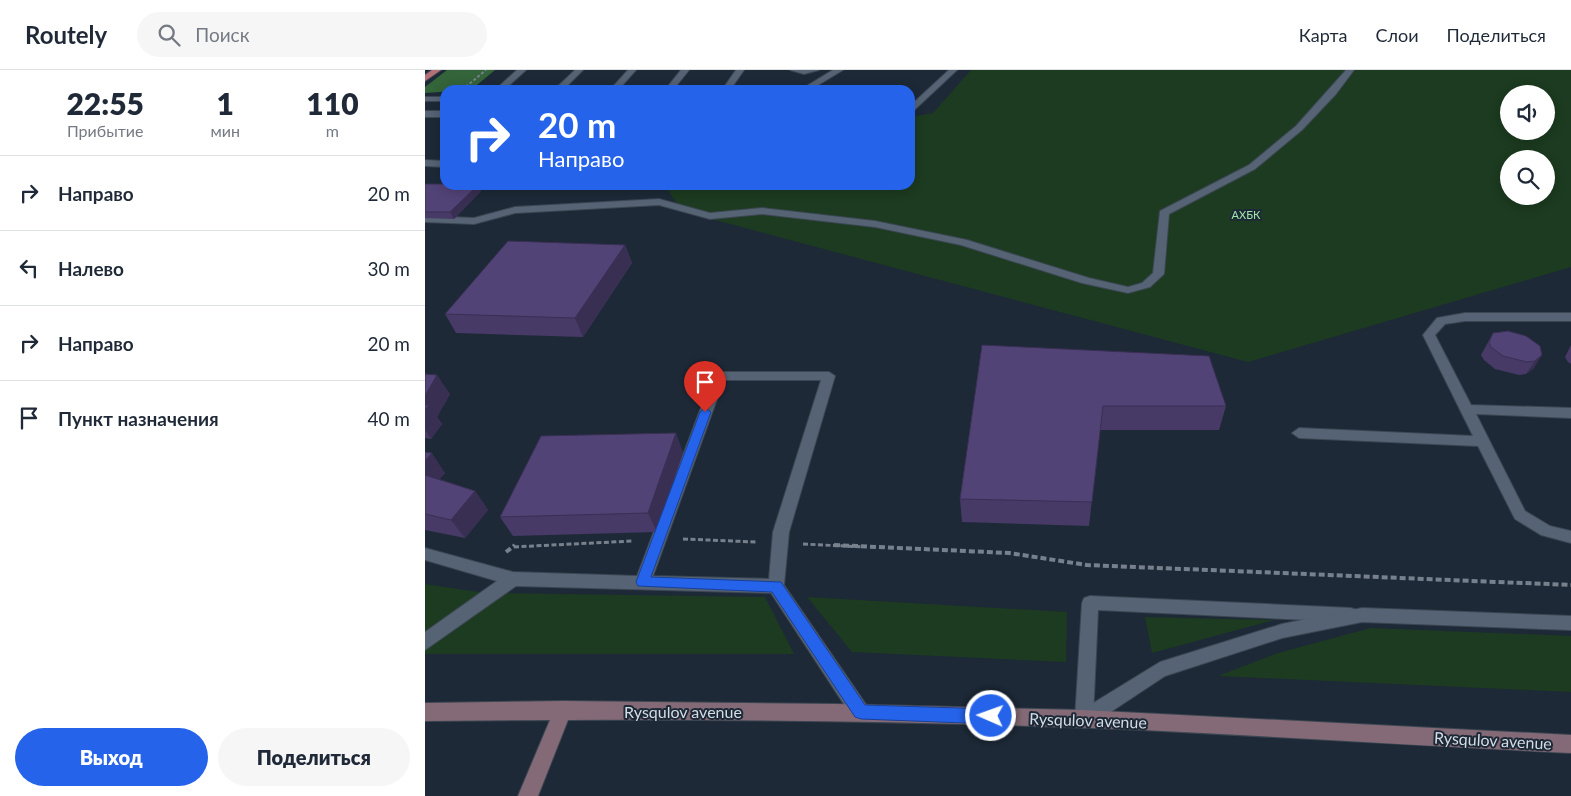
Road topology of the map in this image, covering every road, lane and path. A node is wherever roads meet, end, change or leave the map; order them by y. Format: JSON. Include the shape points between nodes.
{"nodes":[{"id":1,"x":437,"y":70,"type":"edge"},
{"id":2,"x":486,"y":70,"type":"edge"},
{"id":3,"x":522,"y":70,"type":"edge"},
{"id":4,"x":579,"y":70,"type":"edge"},
{"id":5,"x":633,"y":70,"type":"edge"},
{"id":6,"x":685,"y":70,"type":"edge"},
{"id":7,"x":740,"y":70,"type":"edge"},
{"id":8,"x":794,"y":70,"type":"edge"},
{"id":9,"x":815,"y":70,"type":"edge"},
{"id":10,"x":839,"y":70,"type":"edge"},
{"id":11,"x":953,"y":70,"type":"edge"},
{"id":12,"x":1350,"y":70,"type":"edge"},
{"id":13,"x":425,"y":79,"type":"edge"},
{"id":14,"x":468,"y":85,"type":"edge"},
{"id":15,"x":505,"y":85,"type":"edge"},
{"id":16,"x":563,"y":85,"type":"edge"},
{"id":17,"x":620,"y":85,"type":"edge"},
{"id":18,"x":673,"y":85,"type":"edge"},
{"id":19,"x":730,"y":85,"type":"edge"},
{"id":20,"x":813,"y":85,"type":"edge"},
{"id":21,"x":425,"y":98,"type":"edge"},
{"id":22,"x":440,"y":99,"type":"edge"},
{"id":23,"x":915,"y":106,"type":"edge"},
{"id":24,"x":425,"y":114,"type":"edge"},
{"id":25,"x":440,"y":114,"type":"edge"},
{"id":26,"x":425,"y":163,"type":"edge"},
{"id":27,"x":440,"y":164,"type":"edge"},
{"id":28,"x":425,"y":219,"type":"edge"},
{"id":29,"x":1571,"y":317,"type":"edge"},
{"id":30,"x":1467,"y":408,"type":"junction"},
{"id":31,"x":1571,"y":413,"type":"edge"},
{"id":32,"x":1299,"y":433,"type":"dead end"},
{"id":33,"x":1483,"y":441,"type":"junction"},
{"id":34,"x":1571,"y":537,"type":"edge"},
{"id":35,"x":658,"y":540,"type":"junction"},
{"id":36,"x":780,"y":543,"type":"junction"},
{"id":37,"x":425,"y":554,"type":"edge"},
{"id":38,"x":483,"y":570,"type":"junction"},
{"id":39,"x":513,"y":578,"type":"junction"},
{"id":40,"x":642,"y":582,"type":"junction"},
{"id":41,"x":1571,"y":585,"type":"edge"},
{"id":42,"x":776,"y":586,"type":"junction"},
{"id":43,"x":1362,"y":615,"type":"junction"},
{"id":44,"x":1571,"y":623,"type":"edge"},
{"id":45,"x":425,"y":642,"type":"edge"},
{"id":46,"x":563,"y":710,"type":"junction"},
{"id":47,"x":425,"y":712,"type":"edge"},
{"id":48,"x":861,"y":712,"type":"junction"},
{"id":49,"x":1084,"y":719,"type":"junction"},
{"id":50,"x":1571,"y":744,"type":"edge"},
{"id":51,"x":528,"y":796,"type":"edge"}],
"edges":[{"from":1,"to":13,"type":"main road"},
{"from":2,"to":14,"type":"path"},
{"from":3,"to":15,"type":"street"},
{"from":4,"to":16,"type":"street"},
{"from":5,"to":17,"type":"street"},
{"from":6,"to":18,"type":"street"},
{"from":7,"to":19,"type":"street"},
{"from":8,"to":9,"type":"street"},
{"from":10,"to":20,"type":"street"},
{"from":11,"to":23,"type":"street"},
{"from":12,"to":28,"type":"street","via":[[1299,128],[1251,167],[1164,212],[1158,274],[1146,285],[1128,290],[1086,281],[963,242],[875,224],[762,211],[709,216],[659,202],[515,210],[473,221]]},
{"from":21,"to":22,"type":"street"},
{"from":24,"to":25,"type":"street"},
{"from":26,"to":27,"type":"street"},
{"from":29,"to":30,"type":"street","via":[[1465,317],[1441,321],[1429,335]]},
{"from":30,"to":31,"type":"street"},
{"from":30,"to":33,"type":"street"},
{"from":32,"to":33,"type":"street"},
{"from":33,"to":34,"type":"street","via":[[1520,515],[1546,531]]},
{"from":35,"to":36,"type":"path"},
{"from":35,"to":36,"type":"street","via":[[719,376],[829,376]]},
{"from":35,"to":38,"type":"path","via":[[516,545]]},
{"from":35,"to":40,"type":"street"},
{"from":36,"to":41,"type":"path","via":[[1009,553],[1087,565]]},
{"from":36,"to":42,"type":"street"},
{"from":37,"to":38,"type":"street"},
{"from":38,"to":39,"type":"street"},
{"from":39,"to":40,"type":"street"},
{"from":39,"to":45,"type":"street"},
{"from":40,"to":42,"type":"street"},
{"from":42,"to":48,"type":"street"},
{"from":43,"to":44,"type":"street"},
{"from":43,"to":49,"type":"street","via":[[1282,631],[1160,670]]},
{"from":43,"to":49,"type":"street","via":[[1090,603]]},
{"from":46,"to":47,"type":"main road","name":"Rysqulov avenue"},
{"from":46,"to":48,"type":"main road","name":"Rysqulov avenue"},
{"from":46,"to":51,"type":"main road"},
{"from":48,"to":49,"type":"main road","name":"Rysqulov avenue"},
{"from":49,"to":50,"type":"main road","name":"Rysqulov avenue"}]}
